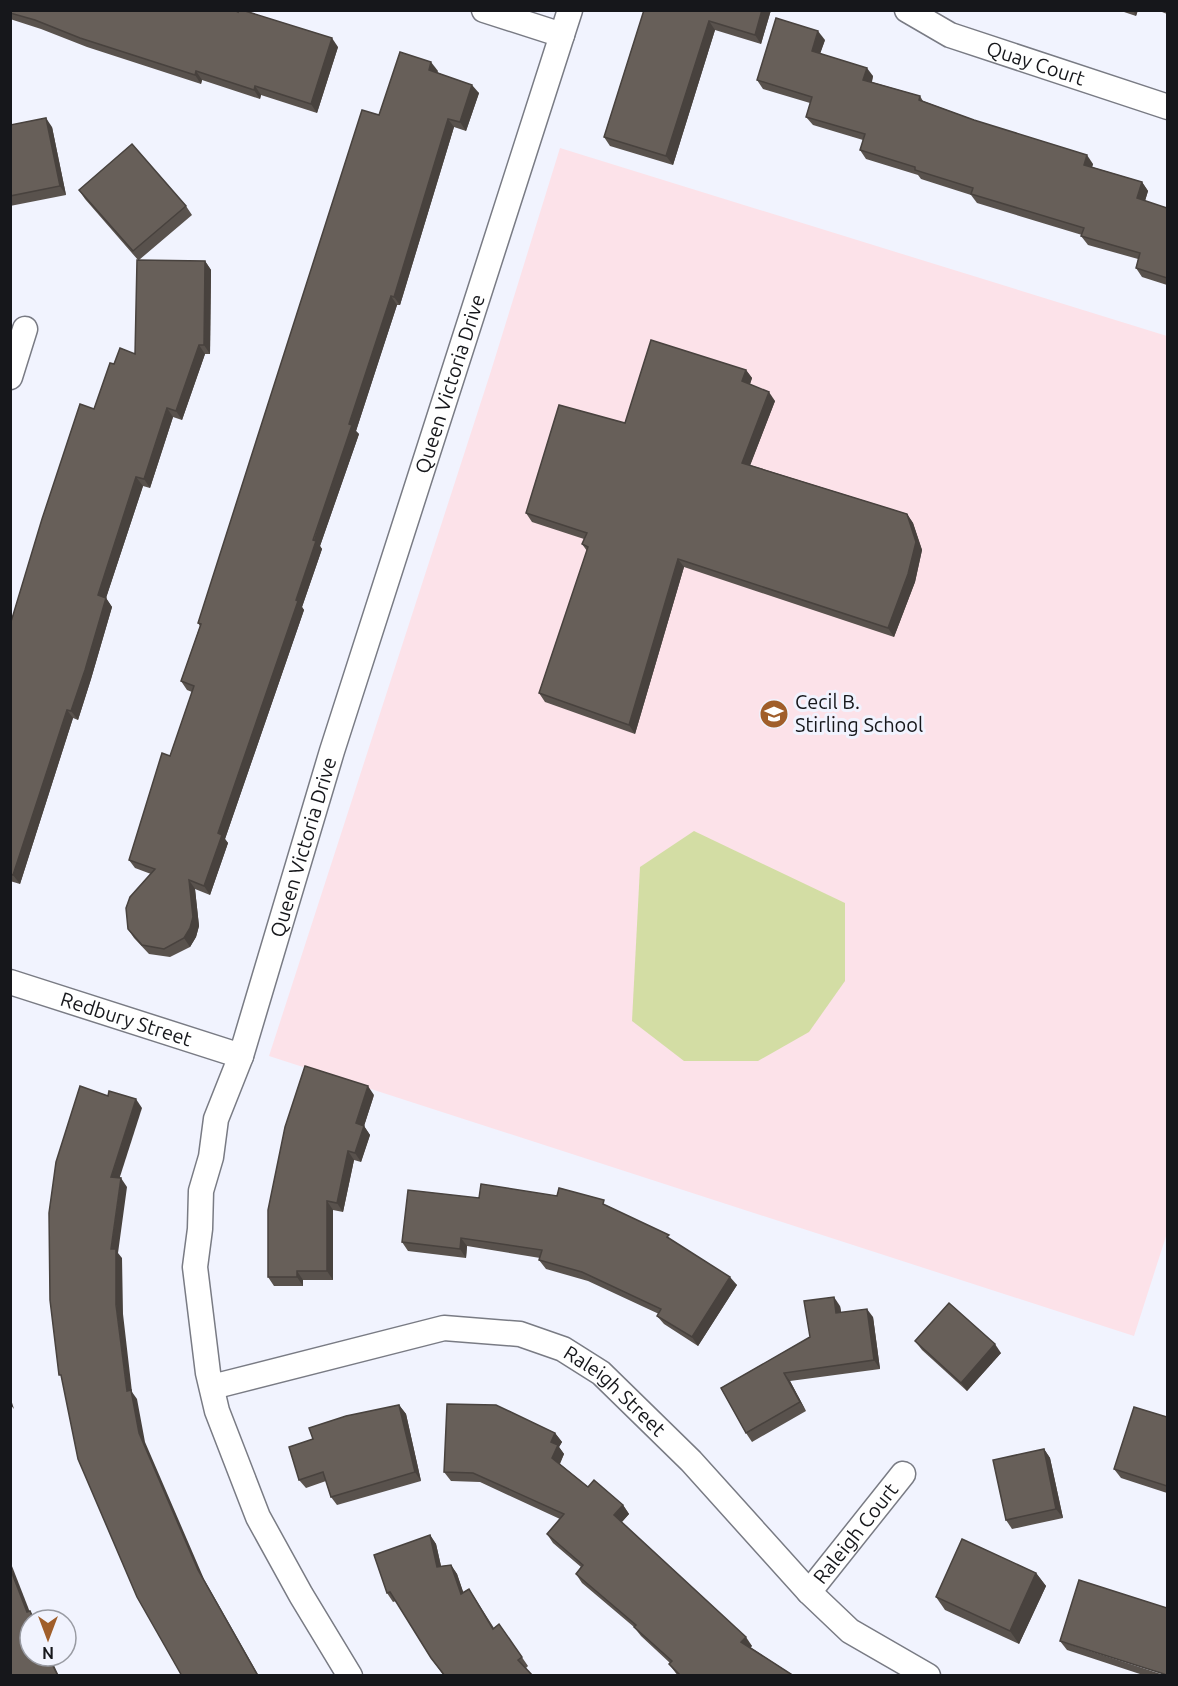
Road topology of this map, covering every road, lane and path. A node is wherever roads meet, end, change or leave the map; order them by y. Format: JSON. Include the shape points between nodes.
{"nodes":[{"id":1,"x":484,"y":10,"type":"edge"},
{"id":2,"x":570,"y":10,"type":"edge"},
{"id":3,"x":907,"y":10,"type":"edge"},
{"id":4,"x":562,"y":35,"type":"junction"},
{"id":5,"x":1167,"y":106,"type":"edge"},
{"id":6,"x":25,"y":329,"type":"dead end"},
{"id":7,"x":10,"y":377,"type":"edge"},
{"id":8,"x":10,"y":982,"type":"edge"},
{"id":9,"x":241,"y":1056,"type":"junction"},
{"id":10,"x":212,"y":1387,"type":"junction"},
{"id":11,"x":903,"y":1474,"type":"dead end"},
{"id":12,"x":809,"y":1592,"type":"junction"},
{"id":13,"x":350,"y":1676,"type":"edge"},
{"id":14,"x":927,"y":1676,"type":"edge"}],
"edges":[{"from":1,"to":4,"type":"street"},
{"from":2,"to":4,"type":"street","name":"Queen Victoria Drive"},
{"from":3,"to":5,"type":"street","name":"Quay Court","via":[[950,35]]},
{"from":4,"to":9,"type":"street","name":"Queen Victoria Drive","via":[[332,751]]},
{"from":6,"to":7,"type":"street"},
{"from":8,"to":9,"type":"street","name":"Redbury Street"},
{"from":9,"to":10,"type":"street","name":"Queen Victoria Drive","via":[[216,1119],[201,1191],[195,1267]]},
{"from":10,"to":12,"type":"street","name":"Raleigh Street","via":[[444,1328],[520,1334],[563,1349],[601,1373],[691,1461]]},
{"from":10,"to":13,"type":"street","name":"Queen Victoria Drive","via":[[217,1411],[258,1517]]},
{"from":11,"to":12,"type":"street","name":"Raleigh Court"},
{"from":12,"to":14,"type":"street","name":"Raleigh Street","via":[[850,1631]]}]}
